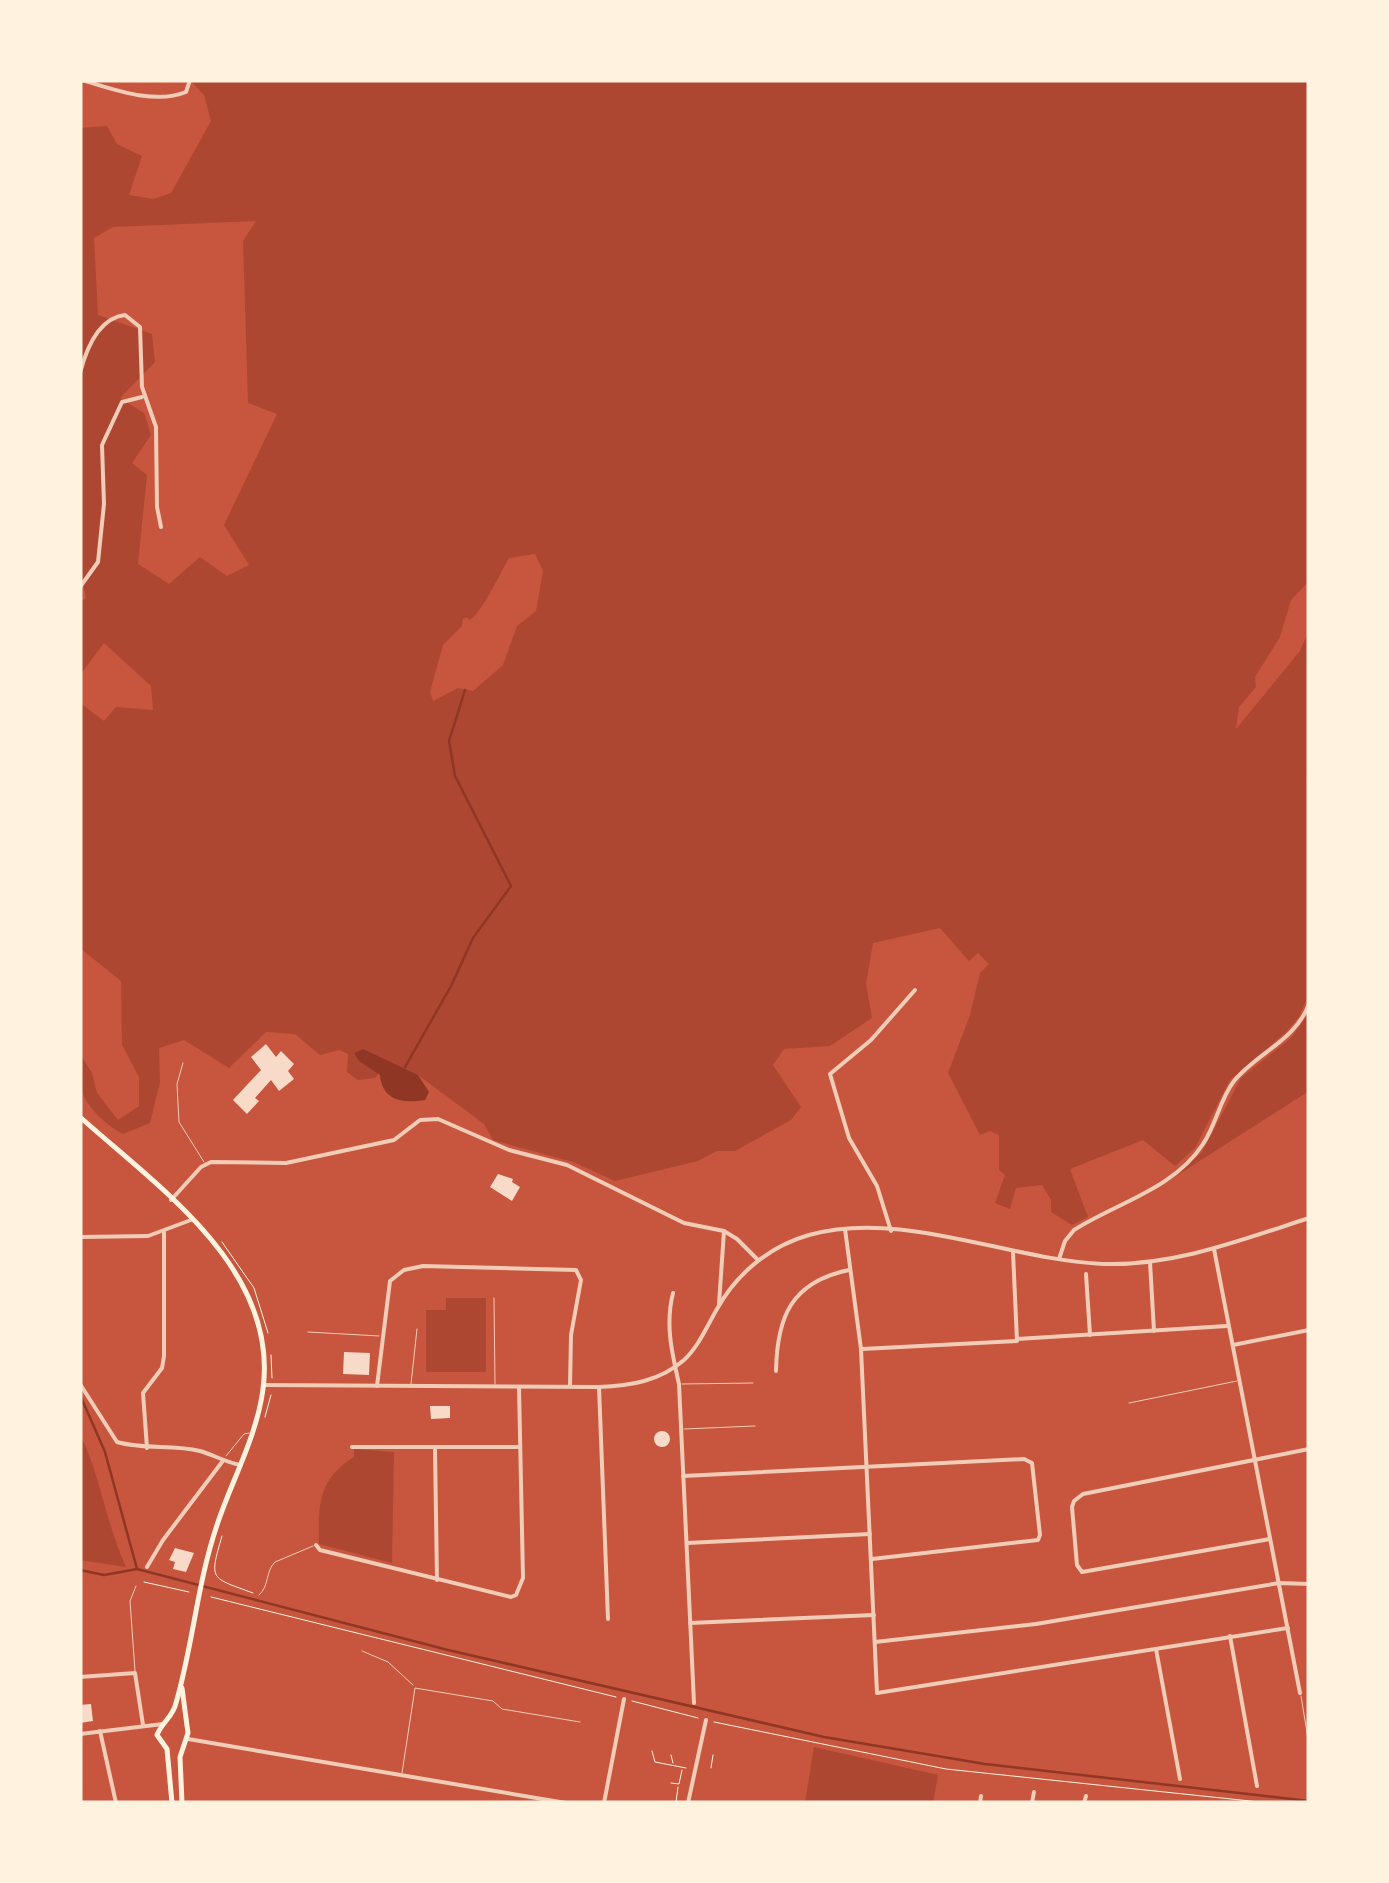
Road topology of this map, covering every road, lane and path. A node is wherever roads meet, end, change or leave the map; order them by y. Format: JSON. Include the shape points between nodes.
{"nodes":[{"id":1,"x":82,"y":80,"type":"edge"},
{"id":2,"x":190,"y":80,"type":"edge"},
{"id":3,"x":93,"y":82,"type":"edge"},
{"id":4,"x":80,"y":373,"type":"edge"},
{"id":5,"x":143,"y":397,"type":"junction"},
{"id":6,"x":161,"y":528,"type":"dead end"},
{"id":7,"x":80,"y":586,"type":"edge"},
{"id":8,"x":915,"y":990,"type":"dead end"},
{"id":9,"x":1309,"y":1004,"type":"edge"},
{"id":10,"x":183,"y":1063,"type":"dead end"},
{"id":11,"x":80,"y":1117,"type":"edge"},
{"id":12,"x":206,"y":1164,"type":"junction"},
{"id":13,"x":171,"y":1200,"type":"junction"},
{"id":14,"x":1309,"y":1218,"type":"edge"},
{"id":15,"x":191,"y":1220,"type":"junction"},
{"id":16,"x":845,"y":1229,"type":"junction"},
{"id":17,"x":891,"y":1231,"type":"junction"},
{"id":18,"x":164,"y":1232,"type":"junction"},
{"id":19,"x":724,"y":1232,"type":"junction"},
{"id":20,"x":80,"y":1237,"type":"edge"},
{"id":21,"x":222,"y":1242,"type":"dead end"},
{"id":22,"x":1214,"y":1249,"type":"junction"},
{"id":23,"x":1013,"y":1252,"type":"junction"},
{"id":24,"x":1059,"y":1259,"type":"junction"},
{"id":25,"x":758,"y":1260,"type":"junction"},
{"id":26,"x":1150,"y":1262,"type":"junction"},
{"id":27,"x":850,"y":1270,"type":"junction"},
{"id":28,"x":1086,"y":1274,"type":"dead end"},
{"id":29,"x":673,"y":1293,"type":"dead end"},
{"id":30,"x":494,"y":1298,"type":"dead end"},
{"id":31,"x":719,"y":1304,"type":"junction"},
{"id":32,"x":1229,"y":1326,"type":"junction"},
{"id":33,"x":417,"y":1330,"type":"dead end"},
{"id":34,"x":1309,"y":1330,"type":"edge"},
{"id":35,"x":1154,"y":1331,"type":"junction"},
{"id":36,"x":308,"y":1332,"type":"dead end"},
{"id":37,"x":268,"y":1333,"type":"dead end"},
{"id":38,"x":1090,"y":1334,"type":"junction"},
{"id":39,"x":382,"y":1336,"type":"junction"},
{"id":40,"x":1018,"y":1339,"type":"junction"},
{"id":41,"x":1233,"y":1344,"type":"junction"},
{"id":42,"x":270,"y":1349,"type":"dead end"},
{"id":43,"x":861,"y":1349,"type":"junction"},
{"id":44,"x":674,"y":1368,"type":"junction"},
{"id":45,"x":776,"y":1371,"type":"dead end"},
{"id":46,"x":1240,"y":1381,"type":"junction"},
{"id":47,"x":753,"y":1383,"type":"dead end"},
{"id":48,"x":80,"y":1384,"type":"edge"},
{"id":49,"x":679,"y":1384,"type":"junction"},
{"id":50,"x":268,"y":1385,"type":"junction"},
{"id":51,"x":377,"y":1386,"type":"junction"},
{"id":52,"x":411,"y":1387,"type":"junction"},
{"id":53,"x":495,"y":1387,"type":"junction"},
{"id":54,"x":519,"y":1387,"type":"junction"},
{"id":55,"x":570,"y":1387,"type":"junction"},
{"id":56,"x":599,"y":1387,"type":"junction"},
{"id":57,"x":1129,"y":1402,"type":"dead end"},
{"id":58,"x":270,"y":1404,"type":"dead end"},
{"id":59,"x":756,"y":1426,"type":"dead end"},
{"id":60,"x":681,"y":1429,"type":"junction"},
{"id":61,"x":252,"y":1432,"type":"junction"},
{"id":62,"x":352,"y":1447,"type":"dead end"},
{"id":63,"x":435,"y":1447,"type":"junction"},
{"id":64,"x":147,"y":1448,"type":"junction"},
{"id":65,"x":520,"y":1448,"type":"junction"},
{"id":66,"x":1309,"y":1449,"type":"edge"},
{"id":67,"x":1254,"y":1460,"type":"junction"},
{"id":68,"x":222,"y":1462,"type":"junction"},
{"id":69,"x":240,"y":1465,"type":"junction"},
{"id":70,"x":868,"y":1467,"type":"junction"},
{"id":71,"x":683,"y":1476,"type":"junction"},
{"id":72,"x":870,"y":1534,"type":"junction"},
{"id":73,"x":1270,"y":1539,"type":"junction"},
{"id":74,"x":686,"y":1542,"type":"junction"},
{"id":75,"x":316,"y":1545,"type":"joint"},
{"id":76,"x":872,"y":1560,"type":"junction"},
{"id":77,"x":147,"y":1567,"type":"dead end"},
{"id":78,"x":213,"y":1568,"type":"dead end"},
{"id":79,"x":143,"y":1574,"type":"dead end"},
{"id":80,"x":437,"y":1580,"type":"junction"},
{"id":81,"x":1279,"y":1583,"type":"junction"},
{"id":82,"x":1309,"y":1584,"type":"edge"},
{"id":83,"x":136,"y":1586,"type":"junction"},
{"id":84,"x":189,"y":1592,"type":"dead end"},
{"id":85,"x":258,"y":1595,"type":"joint"},
{"id":86,"x":211,"y":1597,"type":"dead end"},
{"id":87,"x":874,"y":1615,"type":"junction"},
{"id":88,"x":608,"y":1619,"type":"dead end"},
{"id":89,"x":690,"y":1623,"type":"junction"},
{"id":90,"x":1288,"y":1628,"type":"junction"},
{"id":91,"x":1230,"y":1636,"type":"junction"},
{"id":92,"x":875,"y":1642,"type":"junction"},
{"id":93,"x":1156,"y":1649,"type":"junction"},
{"id":94,"x":362,"y":1651,"type":"dead end"},
{"id":95,"x":135,"y":1672,"type":"junction"},
{"id":96,"x":80,"y":1677,"type":"edge"},
{"id":97,"x":182,"y":1682,"type":"junction"},
{"id":98,"x":415,"y":1688,"type":"junction"},
{"id":99,"x":1300,"y":1693,"type":"joint"},
{"id":100,"x":624,"y":1699,"type":"junction"},
{"id":101,"x":694,"y":1703,"type":"dead end"},
{"id":102,"x":706,"y":1720,"type":"junction"},
{"id":103,"x":165,"y":1722,"type":"junction"},
{"id":104,"x":580,"y":1722,"type":"dead end"},
{"id":105,"x":143,"y":1725,"type":"junction"},
{"id":106,"x":186,"y":1727,"type":"junction"},
{"id":107,"x":100,"y":1731,"type":"junction"},
{"id":108,"x":80,"y":1734,"type":"edge"},
{"id":109,"x":158,"y":1735,"type":"junction"},
{"id":110,"x":188,"y":1739,"type":"junction"},
{"id":111,"x":1309,"y":1745,"type":"edge"},
{"id":112,"x":184,"y":1746,"type":"junction"},
{"id":113,"x":166,"y":1750,"type":"junction"},
{"id":114,"x":652,"y":1750,"type":"dead end"},
{"id":115,"x":671,"y":1755,"type":"dead end"},
{"id":116,"x":713,"y":1756,"type":"dead end"},
{"id":117,"x":674,"y":1766,"type":"junction"},
{"id":118,"x":682,"y":1767,"type":"junction"},
{"id":119,"x":711,"y":1768,"type":"dead end"},
{"id":120,"x":694,"y":1769,"type":"junction"},
{"id":121,"x":401,"y":1776,"type":"junction"},
{"id":122,"x":1180,"y":1778,"type":"dead end"},
{"id":123,"x":671,"y":1782,"type":"dead end"},
{"id":124,"x":679,"y":1784,"type":"junction"},
{"id":125,"x":1257,"y":1786,"type":"dead end"},
{"id":126,"x":1034,"y":1792,"type":"dead end"},
{"id":127,"x":1086,"y":1796,"type":"dead end"},
{"id":128,"x":672,"y":1802,"type":"edge"},
{"id":129,"x":116,"y":1803,"type":"edge"},
{"id":130,"x":172,"y":1803,"type":"edge"},
{"id":131,"x":182,"y":1803,"type":"edge"},
{"id":132,"x":566,"y":1803,"type":"edge"},
{"id":133,"x":604,"y":1803,"type":"edge"},
{"id":134,"x":688,"y":1803,"type":"edge"},
{"id":135,"x":1032,"y":1803,"type":"edge"},
{"id":136,"x":1084,"y":1803,"type":"edge"},
{"id":137,"x":1269,"y":1803,"type":"edge"}],
"edges":[{"from":1,"to":3,"type":"street"},
{"from":2,"to":3,"type":"street","via":[[186,92],[167,96]]},
{"from":4,"to":5,"type":"street","via":[[98,330],[125,316],[140,327]]},
{"from":5,"to":6,"type":"street","via":[[156,427]]},
{"from":5,"to":7,"type":"street","via":[[122,402],[102,445],[98,562]]},
{"from":8,"to":17,"type":"street","via":[[830,1078]]},
{"from":9,"to":24,"type":"street","via":[[1285,1040],[1233,1082],[1196,1154],[1151,1190],[1074,1230]]},
{"from":10,"to":12,"type":"lane","via":[[179,1122]]},
{"from":11,"to":13,"type":"main road"},
{"from":12,"to":13,"type":"street"},
{"from":12,"to":19,"type":"street","via":[[286,1163],[394,1140],[420,1120],[438,1119],[510,1150],[567,1165],[684,1223]]},
{"from":13,"to":15,"type":"main road"},
{"from":14,"to":22,"type":"street"},
{"from":15,"to":18,"type":"street"},
{"from":15,"to":50,"type":"main road","via":[[225,1254],[248,1294]]},
{"from":16,"to":17,"type":"street"},
{"from":16,"to":25,"type":"street","via":[[798,1239]]},
{"from":16,"to":27,"type":"street"},
{"from":17,"to":23,"type":"street"},
{"from":18,"to":20,"type":"street"},
{"from":18,"to":64,"type":"street","via":[[164,1356],[143,1394]]},
{"from":19,"to":25,"type":"street"},
{"from":19,"to":31,"type":"street"},
{"from":21,"to":37,"type":"path","via":[[254,1288]]},
{"from":22,"to":26,"type":"street"},
{"from":22,"to":32,"type":"street"},
{"from":23,"to":24,"type":"street"},
{"from":23,"to":40,"type":"street"},
{"from":24,"to":26,"type":"street"},
{"from":25,"to":31,"type":"street"},
{"from":26,"to":35,"type":"street"},
{"from":27,"to":43,"type":"street"},
{"from":27,"to":45,"type":"street","via":[[799,1294],[777,1337]]},
{"from":28,"to":38,"type":"street"},
{"from":29,"to":44,"type":"street"},
{"from":30,"to":53,"type":"lane"},
{"from":31,"to":44,"type":"street","via":[[697,1344]]},
{"from":32,"to":35,"type":"street"},
{"from":32,"to":41,"type":"street"},
{"from":33,"to":52,"type":"lane"},
{"from":34,"to":41,"type":"street"},
{"from":35,"to":38,"type":"street"},
{"from":36,"to":39,"type":"lane"},
{"from":38,"to":40,"type":"street"},
{"from":39,"to":51,"type":"street"},
{"from":39,"to":55,"type":"street","via":[[387,1289],[404,1270],[569,1268],[581,1280]]},
{"from":40,"to":43,"type":"street"},
{"from":41,"to":46,"type":"street"},
{"from":42,"to":50,"type":"path"},
{"from":43,"to":70,"type":"street"},
{"from":44,"to":49,"type":"street"},
{"from":44,"to":56,"type":"street","via":[[646,1381]]},
{"from":46,"to":57,"type":"lane"},
{"from":46,"to":67,"type":"street"},
{"from":47,"to":49,"type":"lane"},
{"from":48,"to":64,"type":"street","via":[[113,1438]]},
{"from":49,"to":60,"type":"street"},
{"from":50,"to":51,"type":"street"},
{"from":50,"to":58,"type":"path"},
{"from":50,"to":61,"type":"main road"},
{"from":51,"to":52,"type":"street"},
{"from":52,"to":53,"type":"street"},
{"from":53,"to":54,"type":"street"},
{"from":54,"to":55,"type":"street"},
{"from":54,"to":65,"type":"street"},
{"from":55,"to":56,"type":"street"},
{"from":56,"to":88,"type":"street"},
{"from":59,"to":60,"type":"lane"},
{"from":60,"to":71,"type":"street"},
{"from":61,"to":68,"type":"lane"},
{"from":61,"to":69,"type":"main road"},
{"from":62,"to":63,"type":"street"},
{"from":63,"to":65,"type":"street"},
{"from":63,"to":80,"type":"street"},
{"from":64,"to":68,"type":"street","via":[[200,1451]]},
{"from":65,"to":80,"type":"street","via":[[520,1592],[511,1597]]},
{"from":66,"to":67,"type":"street"},
{"from":67,"to":73,"type":"street"},
{"from":67,"to":73,"type":"street","via":[[1078,1497],[1072,1507],[1077,1564],[1088,1572]]},
{"from":68,"to":69,"type":"street"},
{"from":68,"to":77,"type":"street"},
{"from":69,"to":97,"type":"main road","via":[[203,1573]]},
{"from":70,"to":71,"type":"street"},
{"from":70,"to":72,"type":"street"},
{"from":70,"to":76,"type":"street","via":[[1024,1459],[1033,1467],[1040,1535]]},
{"from":71,"to":74,"type":"street"},
{"from":72,"to":74,"type":"street"},
{"from":72,"to":76,"type":"street"},
{"from":73,"to":81,"type":"street"},
{"from":74,"to":89,"type":"street"},
{"from":75,"to":80,"type":"street"},
{"from":75,"to":85,"type":"lane","via":[[275,1562]]},
{"from":76,"to":87,"type":"street"},
{"from":78,"to":85,"type":"path","via":[[223,1582]]},
{"from":79,"to":83,"type":"path"},
{"from":81,"to":82,"type":"street"},
{"from":81,"to":90,"type":"street"},
{"from":81,"to":92,"type":"street","via":[[1036,1624]]},
{"from":83,"to":84,"type":"path","via":[[147,1581]]},
{"from":83,"to":95,"type":"lane","via":[[130,1601]]},
{"from":86,"to":100,"type":"path"},
{"from":87,"to":89,"type":"street"},
{"from":87,"to":92,"type":"street"},
{"from":89,"to":101,"type":"street"},
{"from":90,"to":91,"type":"street"},
{"from":90,"to":99,"type":"street"},
{"from":91,"to":93,"type":"street"},
{"from":91,"to":125,"type":"street"},
{"from":92,"to":93,"type":"street","via":[[878,1694]]},
{"from":93,"to":122,"type":"street"},
{"from":94,"to":98,"type":"lane","via":[[388,1662]]},
{"from":95,"to":96,"type":"street"},
{"from":95,"to":105,"type":"street"},
{"from":97,"to":103,"type":"main road"},
{"from":97,"to":106,"type":"main road"},
{"from":98,"to":104,"type":"lane"},
{"from":98,"to":121,"type":"lane"},
{"from":99,"to":111,"type":"lane"},
{"from":100,"to":102,"type":"path"},
{"from":100,"to":133,"type":"street"},
{"from":102,"to":120,"type":"street"},
{"from":102,"to":137,"type":"path","via":[[946,1769]]},
{"from":103,"to":105,"type":"street"},
{"from":103,"to":106,"type":"main road"},
{"from":103,"to":109,"type":"main road"},
{"from":105,"to":107,"type":"street"},
{"from":105,"to":109,"type":"street"},
{"from":106,"to":110,"type":"main road"},
{"from":107,"to":108,"type":"street"},
{"from":107,"to":129,"type":"street"},
{"from":109,"to":113,"type":"main road"},
{"from":110,"to":112,"type":"main road"},
{"from":110,"to":121,"type":"street"},
{"from":112,"to":113,"type":"main road"},
{"from":112,"to":131,"type":"main road"},
{"from":113,"to":130,"type":"main road"},
{"from":114,"to":117,"type":"path","via":[[655,1762]]},
{"from":115,"to":117,"type":"path"},
{"from":116,"to":119,"type":"path"},
{"from":117,"to":118,"type":"path"},
{"from":118,"to":120,"type":"path"},
{"from":118,"to":124,"type":"path"},
{"from":120,"to":134,"type":"street"},
{"from":121,"to":132,"type":"street"},
{"from":123,"to":124,"type":"path"},
{"from":124,"to":128,"type":"path"},
{"from":126,"to":135,"type":"street"},
{"from":127,"to":136,"type":"street"}]}
